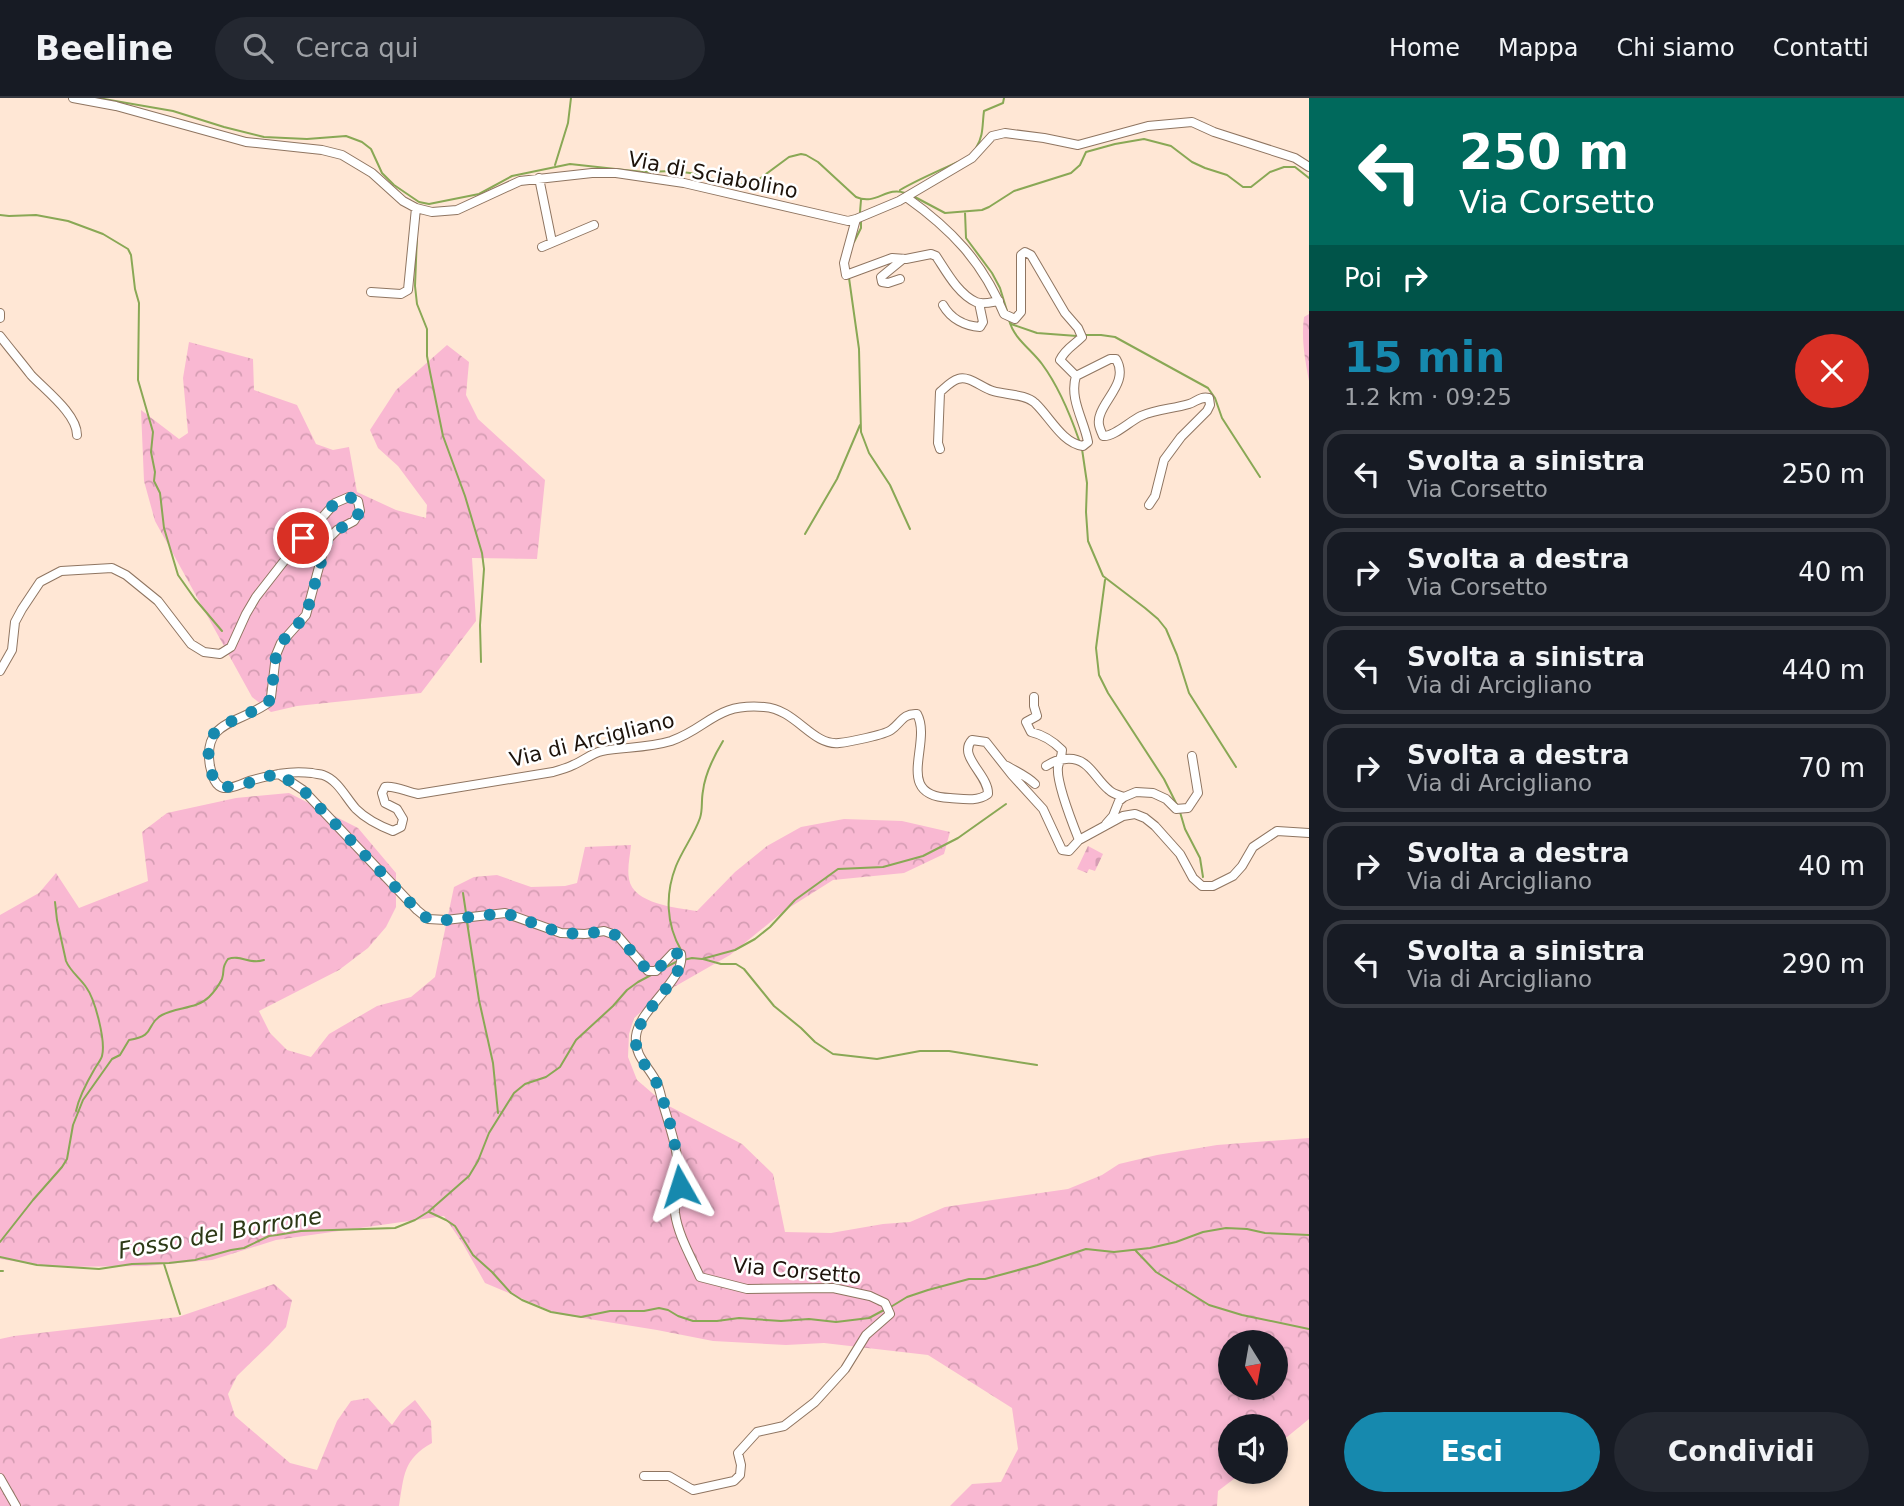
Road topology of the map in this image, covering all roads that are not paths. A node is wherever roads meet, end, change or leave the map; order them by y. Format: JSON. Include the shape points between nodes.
{"nodes":[{"id":1,"x":73,"y":98,"type":"edge"},
{"id":2,"x":1309,"y":167,"type":"edge"},
{"id":3,"x":539,"y":178,"type":"junction"},
{"id":4,"x":906,"y":197,"type":"junction"},
{"id":5,"x":416,"y":208,"type":"junction"},
{"id":6,"x":856,"y":219,"type":"junction"},
{"id":7,"x":594,"y":225,"type":"dead end"},
{"id":8,"x":552,"y":242,"type":"junction"},
{"id":9,"x":542,"y":247,"type":"dead end"},
{"id":10,"x":902,"y":259,"type":"junction"},
{"id":11,"x":900,"y":279,"type":"dead end"},
{"id":12,"x":371,"y":292,"type":"dead end"},
{"id":13,"x":999,"y":300,"type":"junction"},
{"id":14,"x":979,"y":303,"type":"junction"},
{"id":15,"x":943,"y":305,"type":"dead end"},
{"id":16,"x":0,"y":336,"type":"edge"},
{"id":17,"x":1076,"y":376,"type":"junction"},
{"id":18,"x":77,"y":435,"type":"dead end"},
{"id":19,"x":940,"y":449,"type":"dead end"},
{"id":20,"x":1149,"y":505,"type":"dead end"},
{"id":21,"x":0,"y":671,"type":"edge"},
{"id":22,"x":1034,"y":697,"type":"dead end"},
{"id":23,"x":1192,"y":756,"type":"dead end"},
{"id":24,"x":1062,"y":760,"type":"junction"},
{"id":25,"x":1002,"y":762,"type":"junction"},
{"id":26,"x":1046,"y":766,"type":"dead end"},
{"id":27,"x":278,"y":773,"type":"junction"},
{"id":28,"x":1035,"y":784,"type":"dead end"},
{"id":29,"x":1124,"y":797,"type":"junction"},
{"id":30,"x":1101,"y":829,"type":"junction"},
{"id":31,"x":1309,"y":833,"type":"edge"},
{"id":32,"x":1079,"y":840,"type":"junction"},
{"id":33,"x":644,"y":1476,"type":"dead end"},
{"id":34,"x":0,"y":1478,"type":"edge"},
{"id":35,"x":16,"y":1506,"type":"edge"}],
"edges":[{"from":1,"to":5,"type":"street","via":[[246,142],[342,155]]},
{"from":2,"to":4,"type":"street","name":"Via di Sciabolino","via":[[1192,122],[1147,126],[1078,145],[1000,133],[972,158]]},
{"from":3,"to":5,"type":"street","name":"Via di Sciabolino","via":[[515,183],[449,212]]},
{"from":3,"to":6,"type":"street","name":"Via di Sciabolino","via":[[636,175],[841,220]]},
{"from":3,"to":8,"type":"street"},
{"from":4,"to":6,"type":"street","name":"Via di Sciabolino"},
{"from":4,"to":13,"type":"street","via":[[955,236]]},
{"from":5,"to":12,"type":"street","via":[[408,290],[404,294]]},
{"from":6,"to":10,"type":"street","via":[[844,263],[846,275]]},
{"from":7,"to":8,"type":"street"},
{"from":8,"to":9,"type":"street"},
{"from":10,"to":11,"type":"street","via":[[881,277],[888,283]]},
{"from":10,"to":14,"type":"street","via":[[934,254],[954,282]]},
{"from":13,"to":14,"type":"street"},
{"from":13,"to":17,"type":"street","via":[[1004,314],[1015,319],[1021,312],[1021,255],[1031,255],[1079,328],[1082,337],[1060,360]]},
{"from":14,"to":15,"type":"street","via":[[980,327],[953,318]]},
{"from":16,"to":18,"type":"street","via":[[65,410]]},
{"from":17,"to":19,"type":"street","via":[[1076,404],[1088,442],[1083,446],[1067,438],[1033,400],[993,392],[961,378],[940,392]]},
{"from":17,"to":20,"type":"street","via":[[1110,359],[1119,364],[1115,391],[1100,415],[1103,436],[1111,437],[1155,410],[1209,398],[1207,411],[1164,460]]},
{"from":21,"to":27,"type":"street","name":"Via di Arcigliano","via":[[12,650],[15,622],[22,609],[40,582],[61,571],[112,569],[126,575],[158,601],[191,644],[220,654],[232,647],[256,597],[288,556],[335,503],[349,497],[358,501],[360,511],[327,541],[306,615],[276,655],[268,703],[221,728],[209,743],[211,771],[224,788]]},
{"from":22,"to":24,"type":"street","via":[[1037,716],[1026,722],[1027,726],[1062,750]]},
{"from":23,"to":29,"type":"street","via":[[1198,793],[1188,808],[1176,809],[1153,793]]},
{"from":24,"to":26,"type":"street"},
{"from":24,"to":29,"type":"street","via":[[1080,760],[1111,793]]},
{"from":24,"to":32,"type":"street","via":[[1058,767],[1062,788]]},
{"from":25,"to":27,"type":"street","name":"Via di Arcigliano","via":[[988,743],[972,740],[968,752],[988,794],[978,799],[937,798],[920,782],[921,723],[917,714],[905,715],[888,732],[837,744],[825,742],[777,709],[740,706],[722,711],[668,742],[600,751],[553,772],[418,794],[385,787],[385,803],[403,818],[401,827],[393,831],[357,810],[324,775]]},
{"from":25,"to":28,"type":"street"},
{"from":25,"to":32,"type":"street","name":"Via di Arcigliano","via":[[1043,809],[1062,850],[1069,851]]},
{"from":27,"to":33,"type":"street","name":"Via Corsetto","via":[[303,790],[428,919],[505,913],[561,933],[604,931],[618,936],[648,971],[656,971],[673,953],[681,954],[678,971],[636,1031],[635,1044],[657,1083],[672,1132],[680,1186],[674,1210],[701,1277],[747,1289],[833,1288],[885,1303],[890,1314],[866,1335],[845,1369],[815,1402],[784,1426],[757,1432],[738,1453],[740,1475],[734,1481],[693,1490],[669,1476]]},
{"from":29,"to":30,"type":"street"},
{"from":30,"to":31,"type":"street","via":[[1130,814],[1145,818],[1180,854],[1193,878],[1208,887],[1233,876],[1252,847],[1277,831]]},
{"from":30,"to":32,"type":"street"},
{"from":34,"to":35,"type":"street"}]}
